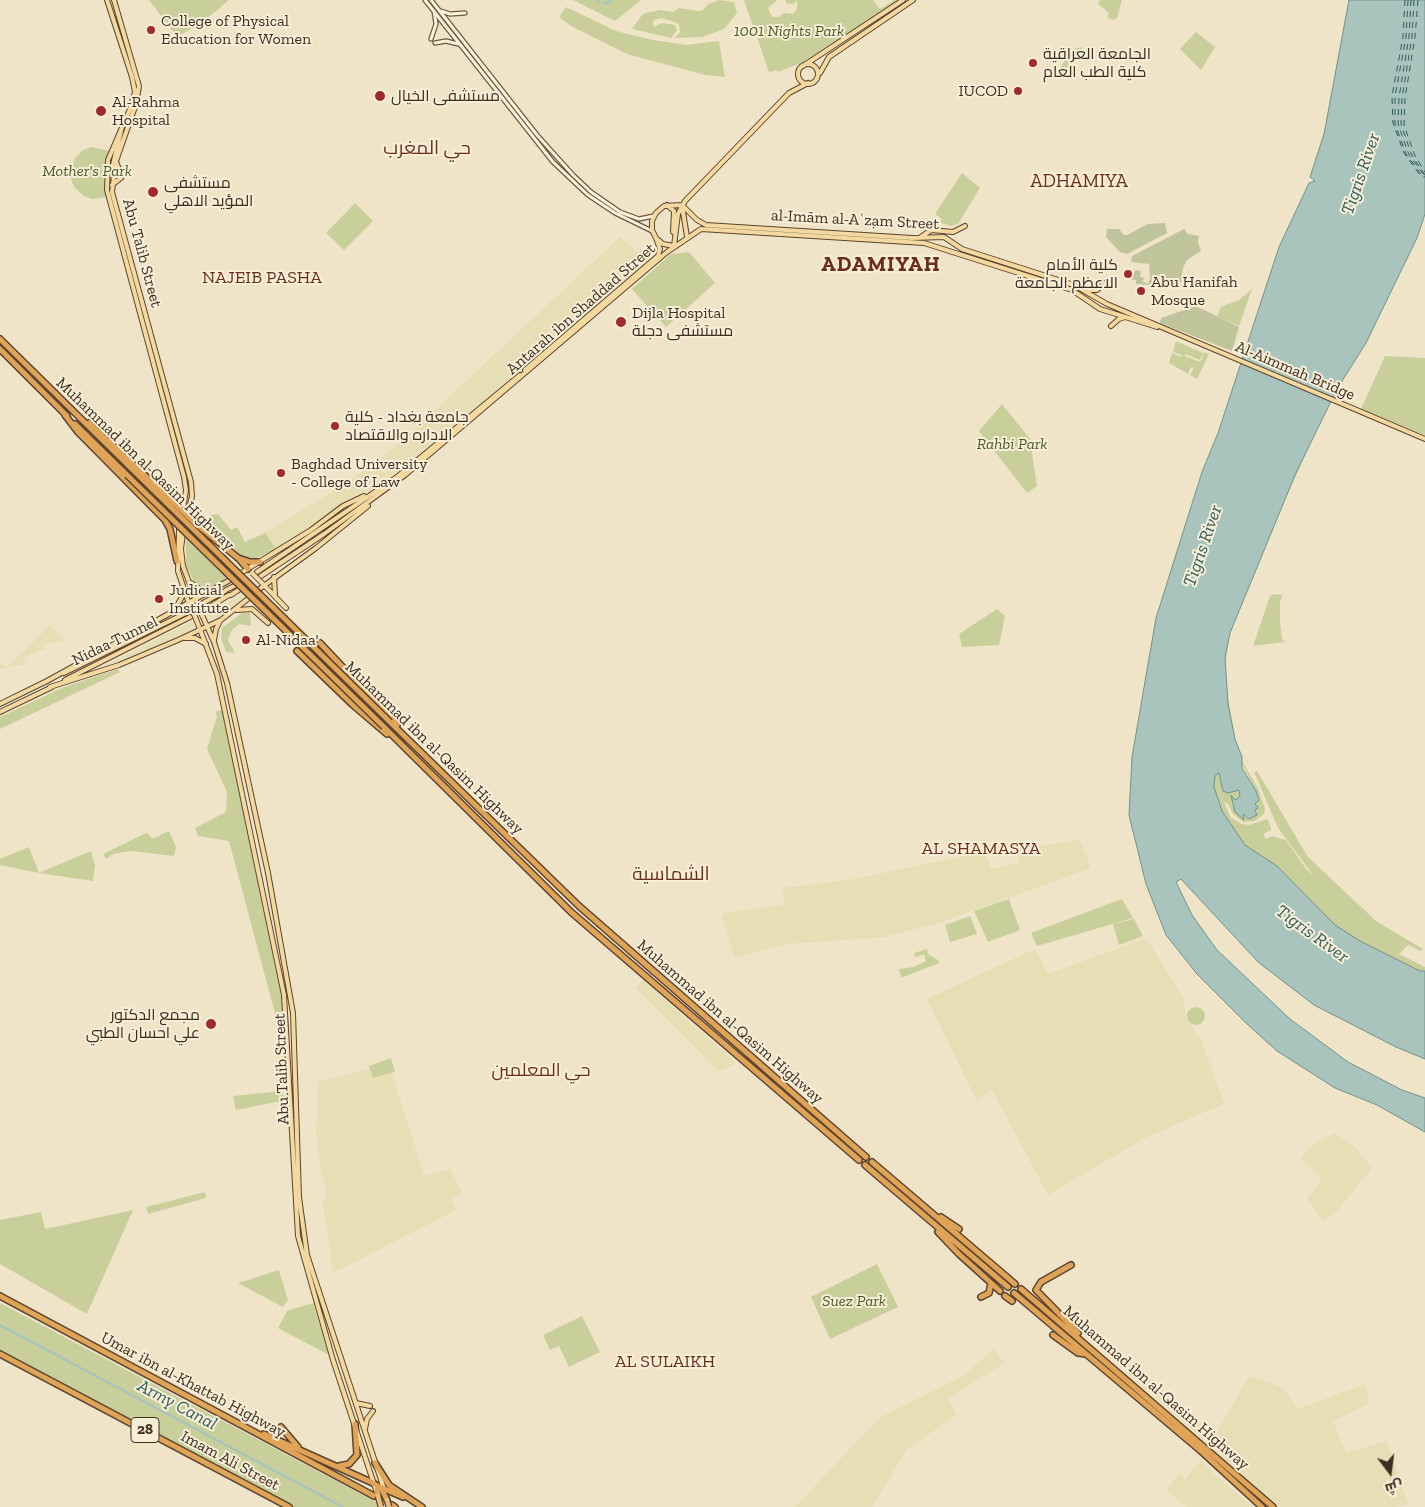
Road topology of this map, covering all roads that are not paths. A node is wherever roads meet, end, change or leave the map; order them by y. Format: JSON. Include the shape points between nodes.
{"nodes":[{"id":1,"x":107,"y":0,"type":"edge"},
{"id":2,"x":114,"y":0,"type":"edge"},
{"id":3,"x":426,"y":0,"type":"edge"},
{"id":4,"x":431,"y":0,"type":"edge"},
{"id":5,"x":903,"y":0,"type":"edge"},
{"id":6,"x":914,"y":0,"type":"edge"},
{"id":7,"x":434,"y":10,"type":"junction"},
{"id":8,"x":440,"y":11,"type":"junction"},
{"id":9,"x":465,"y":13,"type":"dead end"},
{"id":10,"x":431,"y":39,"type":"dead end"},
{"id":11,"x":435,"y":43,"type":"dead end"},
{"id":12,"x":461,"y":45,"type":"junction"},
{"id":13,"x":803,"y":66,"type":"junction"},
{"id":14,"x":820,"y":73,"type":"junction"},
{"id":15,"x":808,"y":83,"type":"junction"},
{"id":16,"x":122,"y":126,"type":"junction"},
{"id":17,"x":116,"y":161,"type":"junction"},
{"id":18,"x":126,"y":173,"type":"dead end"},
{"id":19,"x":112,"y":174,"type":"junction"},
{"id":20,"x":121,"y":178,"type":"dead end"},
{"id":21,"x":106,"y":180,"type":"junction"},
{"id":22,"x":112,"y":185,"type":"junction"},
{"id":23,"x":667,"y":205,"type":"junction"},
{"id":24,"x":682,"y":205,"type":"junction"},
{"id":25,"x":655,"y":215,"type":"junction"},
{"id":26,"x":965,"y":226,"type":"dead end"},
{"id":27,"x":655,"y":236,"type":"junction"},
{"id":28,"x":674,"y":237,"type":"junction"},
{"id":29,"x":688,"y":237,"type":"junction"},
{"id":30,"x":920,"y":237,"type":"junction"},
{"id":31,"x":674,"y":246,"type":"junction"},
{"id":32,"x":1105,"y":283,"type":"dead end"},
{"id":33,"x":1083,"y":289,"type":"junction"},
{"id":34,"x":1101,"y":301,"type":"junction"},
{"id":35,"x":1106,"y":304,"type":"junction"},
{"id":36,"x":1097,"y":307,"type":"junction"},
{"id":37,"x":1104,"y":311,"type":"junction"},
{"id":38,"x":1127,"y":317,"type":"junction"},
{"id":39,"x":1110,"y":326,"type":"dead end"},
{"id":40,"x":1158,"y":327,"type":"junction"},
{"id":41,"x":0,"y":340,"type":"edge"},
{"id":42,"x":0,"y":349,"type":"edge"},
{"id":43,"x":65,"y":414,"type":"junction"},
{"id":44,"x":1424,"y":439,"type":"edge"},
{"id":45,"x":134,"y":469,"type":"junction"},
{"id":46,"x":381,"y":491,"type":"junction"},
{"id":47,"x":182,"y":513,"type":"dead end"},
{"id":48,"x":188,"y":518,"type":"dead end"},
{"id":49,"x":179,"y":529,"type":"dead end"},
{"id":50,"x":184,"y":533,"type":"dead end"},
{"id":51,"x":238,"y":558,"type":"junction"},
{"id":52,"x":177,"y":561,"type":"junction"},
{"id":53,"x":260,"y":562,"type":"junction"},
{"id":54,"x":241,"y":573,"type":"dead end"},
{"id":55,"x":251,"y":574,"type":"junction"},
{"id":56,"x":261,"y":576,"type":"dead end"},
{"id":57,"x":274,"y":576,"type":"junction"},
{"id":58,"x":188,"y":580,"type":"junction"},
{"id":59,"x":230,"y":580,"type":"dead end"},
{"id":60,"x":262,"y":583,"type":"junction"},
{"id":61,"x":236,"y":585,"type":"dead end"},
{"id":62,"x":182,"y":586,"type":"junction"},
{"id":63,"x":220,"y":586,"type":"junction"},
{"id":64,"x":240,"y":589,"type":"dead end"},
{"id":65,"x":258,"y":590,"type":"dead end"},
{"id":66,"x":249,"y":598,"type":"dead end"},
{"id":67,"x":277,"y":598,"type":"junction"},
{"id":68,"x":197,"y":602,"type":"junction"},
{"id":69,"x":204,"y":603,"type":"tunnel mouth"},
{"id":70,"x":189,"y":608,"type":"junction"},
{"id":71,"x":286,"y":608,"type":"dead end"},
{"id":72,"x":206,"y":609,"type":"tunnel mouth"},
{"id":73,"x":234,"y":611,"type":"junction"},
{"id":74,"x":172,"y":613,"type":"junction"},
{"id":75,"x":190,"y":617,"type":"tunnel mouth"},
{"id":76,"x":221,"y":620,"type":"junction"},
{"id":77,"x":268,"y":623,"type":"dead end"},
{"id":78,"x":207,"y":626,"type":"junction"},
{"id":79,"x":201,"y":630,"type":"junction"},
{"id":80,"x":178,"y":640,"type":"junction"},
{"id":81,"x":214,"y":642,"type":"junction"},
{"id":82,"x":320,"y":644,"type":"dead end"},
{"id":83,"x":208,"y":646,"type":"junction"},
{"id":84,"x":297,"y":651,"type":"dead end"},
{"id":85,"x":47,"y":681,"type":"junction"},
{"id":86,"x":50,"y":688,"type":"junction"},
{"id":87,"x":0,"y":704,"type":"edge"},
{"id":88,"x":0,"y":712,"type":"edge"},
{"id":89,"x":417,"y":749,"type":"junction"},
{"id":90,"x":409,"y":752,"type":"junction"},
{"id":91,"x":866,"y":1157,"type":"dead end"},
{"id":92,"x":859,"y":1160,"type":"dead end"},
{"id":93,"x":872,"y":1162,"type":"dead end"},
{"id":94,"x":865,"y":1165,"type":"dead end"},
{"id":95,"x":922,"y":1205,"type":"junction"},
{"id":96,"x":924,"y":1217,"type":"junction"},
{"id":97,"x":959,"y":1229,"type":"dead end"},
{"id":98,"x":1071,"y":1265,"type":"dead end"},
{"id":99,"x":990,"y":1282,"type":"junction"},
{"id":100,"x":1015,"y":1284,"type":"dead end"},
{"id":101,"x":1008,"y":1287,"type":"dead end"},
{"id":102,"x":1021,"y":1289,"type":"dead end"},
{"id":103,"x":1000,"y":1291,"type":"dead end"},
{"id":104,"x":1014,"y":1293,"type":"dead end"},
{"id":105,"x":0,"y":1296,"type":"edge"},
{"id":106,"x":1005,"y":1296,"type":"dead end"},
{"id":107,"x":981,"y":1297,"type":"dead end"},
{"id":108,"x":1012,"y":1301,"type":"dead end"},
{"id":109,"x":1053,"y":1335,"type":"dead end"},
{"id":110,"x":0,"y":1354,"type":"edge"},
{"id":111,"x":1086,"y":1354,"type":"junction"},
{"id":112,"x":1109,"y":1363,"type":"junction"},
{"id":113,"x":355,"y":1403,"type":"junction"},
{"id":114,"x":370,"y":1406,"type":"dead end"},
{"id":115,"x":373,"y":1411,"type":"dead end"},
{"id":116,"x":218,"y":1413,"type":"junction"},
{"id":117,"x":354,"y":1424,"type":"junction"},
{"id":118,"x":281,"y":1427,"type":"dead end"},
{"id":119,"x":365,"y":1432,"type":"junction"},
{"id":120,"x":305,"y":1452,"type":"junction"},
{"id":121,"x":375,"y":1463,"type":"junction"},
{"id":122,"x":335,"y":1465,"type":"junction"},
{"id":123,"x":379,"y":1487,"type":"junction"},
{"id":124,"x":376,"y":1496,"type":"junction"},
{"id":125,"x":273,"y":1499,"type":"junction"},
{"id":126,"x":387,"y":1500,"type":"joint"},
{"id":127,"x":392,"y":1506,"type":"edge"},
{"id":128,"x":285,"y":1507,"type":"edge"},
{"id":129,"x":289,"y":1507,"type":"edge"},
{"id":130,"x":381,"y":1507,"type":"edge"},
{"id":131,"x":421,"y":1507,"type":"edge"},
{"id":132,"x":1262,"y":1507,"type":"edge"},
{"id":133,"x":1273,"y":1507,"type":"edge"}],
"edges":[{"from":1,"to":16,"type":"main road","name":"Abu Talib Street","via":[[134,86],[133,99]]},
{"from":2,"to":17,"type":"main road","name":"Abu Talib Street","via":[[139,86]]},
{"from":3,"to":7,"type":"main road"},
{"from":4,"to":8,"type":"main road"},
{"from":5,"to":13,"type":"main road"},
{"from":6,"to":14,"type":"main road","via":[[829,58]]},
{"from":7,"to":10,"type":"main road","via":[[436,24]]},
{"from":7,"to":12,"type":"main road"},
{"from":8,"to":9,"type":"main road"},
{"from":8,"to":25,"type":"main road","via":[[537,135],[591,192],[634,218],[648,219]]},
{"from":11,"to":12,"type":"main road","via":[[446,40]]},
{"from":12,"to":27,"type":"main road","via":[[533,139],[569,178],[600,204],[647,228]]},
{"from":13,"to":14,"type":"main road","via":[[814,65]]},
{"from":13,"to":15,"type":"main road","via":[[797,77]]},
{"from":14,"to":15,"type":"main road","via":[[816,80]]},
{"from":15,"to":24,"type":"main road","name":"Antarah ibn Shaddad Street","via":[[789,93]]},
{"from":16,"to":19,"type":"main road"},
{"from":16,"to":21,"type":"main road","name":"Abu Talib Street","via":[[108,160]]},
{"from":17,"to":18,"type":"main road"},
{"from":17,"to":19,"type":"main road","name":"Abu Talib Street"},
{"from":19,"to":21,"type":"main road"},
{"from":19,"to":22,"type":"main road","name":"Abu Talib Street"},
{"from":20,"to":22,"type":"main road"},
{"from":21,"to":47,"type":"main road","name":"Abu Talib Street","via":[[184,477],[186,490]]},
{"from":22,"to":48,"type":"main road","name":"Abu Talib Street","via":[[191,482]]},
{"from":23,"to":24,"type":"main road"},
{"from":23,"to":25,"type":"main road"},
{"from":23,"to":28,"type":"main road","via":[[674,211]]},
{"from":24,"to":28,"type":"main road","name":"Antarah ibn Shaddad Street"},
{"from":24,"to":29,"type":"main road"},
{"from":24,"to":30,"type":"main road","name":"al-Imām al-Aʿẓam Street","via":[[706,225]]},
{"from":25,"to":27,"type":"main road","via":[[652,226]]},
{"from":26,"to":30,"type":"main road","via":[[953,232],[930,230]]},
{"from":27,"to":31,"type":"main road","via":[[663,244]]},
{"from":27,"to":46,"type":"main road","name":"Antarah ibn Shaddad Street","via":[[660,249],[658,256]]},
{"from":28,"to":31,"type":"main road","name":"Antarah ibn Shaddad Street"},
{"from":29,"to":31,"type":"main road","name":"al-Imām al-Aʿẓam Street"},
{"from":29,"to":36,"type":"main road","name":"al-Imām al-Aʿẓam Street","via":[[705,229],[924,243],[1072,290]]},
{"from":30,"to":33,"type":"main road","name":"al-Imām al-Aʿẓam Street","via":[[944,237],[962,249]]},
{"from":31,"to":46,"type":"main road","name":"Antarah ibn Shaddad Street"},
{"from":32,"to":33,"type":"main road","via":[[1097,290]]},
{"from":33,"to":34,"type":"main road","name":"al-Imām al-Aʿẓam Street"},
{"from":34,"to":35,"type":"main road","name":"al-Imām al-Aʿẓam Street"},
{"from":34,"to":36,"type":"main road"},
{"from":35,"to":37,"type":"main road"},
{"from":35,"to":40,"type":"main road","name":"al-Imām al-Aʿẓam Street"},
{"from":36,"to":37,"type":"main road","name":"al-Imām al-Aʿẓam Street"},
{"from":37,"to":38,"type":"main road","name":"al-Imām al-Aʿẓam Street"},
{"from":38,"to":39,"type":"main road"},
{"from":38,"to":40,"type":"main road","name":"al-Imām al-Aʿẓam Street"},
{"from":40,"to":44,"type":"main road","name":"Al-Aimmah Bridge"},
{"from":41,"to":45,"type":"highway","name":"Muhammad ibn al-Qasim Highway"},
{"from":42,"to":43,"type":"highway","name":"Muhammad ibn al-Qasim Highway"},
{"from":43,"to":52,"type":"highway","via":[[78,432],[165,520]]},
{"from":43,"to":90,"type":"highway","name":"Muhammad ibn al-Qasim Highway","bridge":true},
{"from":45,"to":51,"type":"highway","bridge":true},
{"from":45,"to":89,"type":"highway","name":"Muhammad ibn al-Qasim Highway","bridge":true},
{"from":46,"to":53,"type":"main road","via":[[343,506]]},
{"from":46,"to":55,"type":"main road"},
{"from":46,"to":56,"type":"main road"},
{"from":46,"to":57,"type":"main road","via":[[355,517]]},
{"from":49,"to":52,"type":"main road"},
{"from":50,"to":58,"type":"main road","via":[[182,549]]},
{"from":51,"to":53,"type":"highway"},
{"from":51,"to":55,"type":"highway"},
{"from":52,"to":62,"type":"main road"},
{"from":53,"to":55,"type":"main road"},
{"from":54,"to":55,"type":"main road"},
{"from":55,"to":60,"type":"main road","bridge":true},
{"from":57,"to":60,"type":"main road"},
{"from":57,"to":67,"type":"main road","via":[[273,589]]},
{"from":58,"to":63,"type":"main road","via":[[201,590]]},
{"from":58,"to":68,"type":"main road"},
{"from":59,"to":63,"type":"main road"},
{"from":60,"to":65,"type":"main road"},
{"from":60,"to":67,"type":"main road"},
{"from":61,"to":69,"type":"main road"},
{"from":62,"to":70,"type":"main road"},
{"from":62,"to":74,"type":"main road","via":[[178,606]]},
{"from":63,"to":68,"type":"main road"},
{"from":64,"to":72,"type":"main road"},
{"from":66,"to":73,"type":"main road"},
{"from":67,"to":71,"type":"main road"},
{"from":68,"to":70,"type":"main road"},
{"from":68,"to":78,"type":"main road","name":"Abu Talib Street","bridge":true},
{"from":70,"to":74,"type":"main road"},
{"from":70,"to":79,"type":"main road","name":"Abu Talib Street","bridge":true},
{"from":70,"to":85,"type":"main road","name":"Nidaa Tunnel"},
{"from":73,"to":76,"type":"main road"},
{"from":73,"to":77,"type":"main road","via":[[252,609]]},
{"from":74,"to":85,"type":"main road"},
{"from":75,"to":86,"type":"main road","name":"Nidaa Tunnel"},
{"from":76,"to":78,"type":"main road"},
{"from":76,"to":81,"type":"main road"},
{"from":78,"to":79,"type":"main road"},
{"from":78,"to":81,"type":"main road","name":"Abu Talib Street"},
{"from":79,"to":80,"type":"main road"},
{"from":79,"to":83,"type":"main road","name":"Abu Talib Street"},
{"from":80,"to":83,"type":"main road","via":[[195,638]]},
{"from":80,"to":86,"type":"main road","via":[[119,665]]},
{"from":81,"to":113,"type":"main road","name":"Abu Talib Street","via":[[227,683],[268,873],[293,1013],[299,1196],[306,1248]]},
{"from":82,"to":89,"type":"highway"},
{"from":83,"to":117,"type":"main road","name":"Abu Talib Street","via":[[229,726],[284,995],[298,1236],[314,1299]]},
{"from":84,"to":90,"type":"highway"},
{"from":85,"to":87,"type":"main road"},
{"from":86,"to":88,"type":"main road"},
{"from":89,"to":91,"type":"highway","name":"Muhammad ibn al-Qasim Highway","via":[[579,906]]},
{"from":90,"to":92,"type":"highway","name":"Muhammad ibn al-Qasim Highway","via":[[572,912]]},
{"from":93,"to":95,"type":"highway"},
{"from":94,"to":96,"type":"highway"},
{"from":95,"to":97,"type":"highway"},
{"from":95,"to":100,"type":"highway"},
{"from":96,"to":99,"type":"highway"},
{"from":96,"to":101,"type":"highway"},
{"from":98,"to":112,"type":"highway","via":[[1041,1282],[1036,1290]]},
{"from":99,"to":103,"type":"highway"},
{"from":99,"to":107,"type":"highway","via":[[989,1293]]},
{"from":102,"to":112,"type":"highway","name":"Muhammad ibn al-Qasim Highway"},
{"from":104,"to":111,"type":"highway","name":"Muhammad ibn al-Qasim Highway"},
{"from":105,"to":116,"type":"highway","name":"Umar ibn al-Khattab Highway"},
{"from":106,"to":108,"type":"highway"},
{"from":109,"to":111,"type":"highway"},
{"from":110,"to":125,"type":"highway","name":"Imam Ali Street","number":"28"},
{"from":111,"to":132,"type":"highway","name":"Muhammad ibn al-Qasim Highway"},
{"from":112,"to":133,"type":"highway","name":"Muhammad ibn al-Qasim Highway"},
{"from":113,"to":114,"type":"main road"},
{"from":113,"to":119,"type":"main road","name":"Abu Talib Street"},
{"from":115,"to":119,"type":"main road","via":[[366,1422]]},
{"from":116,"to":120,"type":"highway"},
{"from":116,"to":124,"type":"highway","name":"Umar ibn al-Khattab Highway"},
{"from":117,"to":122,"type":"highway","via":[[358,1455],[349,1464]]},
{"from":117,"to":123,"type":"main road","name":"Abu Talib Street"},
{"from":118,"to":120,"type":"highway"},
{"from":119,"to":121,"type":"main road","name":"Abu Talib Street"},
{"from":120,"to":122,"type":"highway"},
{"from":121,"to":123,"type":"main road","name":"Abu Talib Street"},
{"from":121,"to":131,"type":"highway","via":[[389,1485]]},
{"from":122,"to":123,"type":"highway"},
{"from":123,"to":124,"type":"highway"},
{"from":123,"to":126,"type":"highway"},
{"from":123,"to":131,"type":"highway"},
{"from":124,"to":130,"type":"highway","bridge":true},
{"from":125,"to":128,"type":"highway"},
{"from":125,"to":129,"type":"highway","name":"Imam Ali Street","number":"28"},
{"from":126,"to":127,"type":"highway","bridge":true}]}
